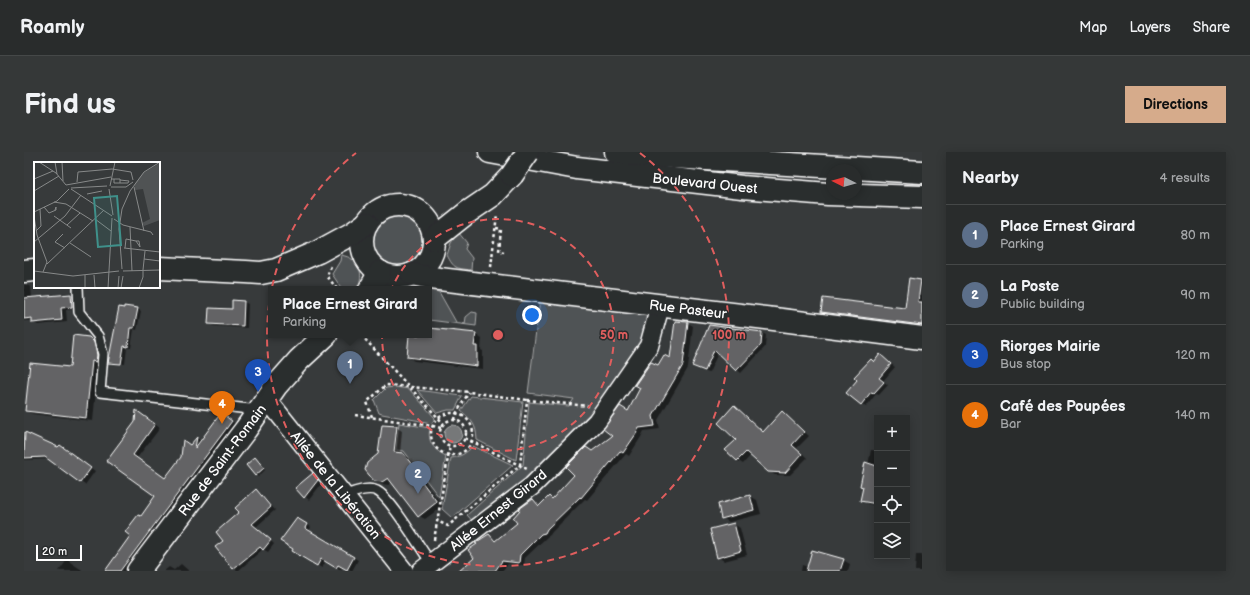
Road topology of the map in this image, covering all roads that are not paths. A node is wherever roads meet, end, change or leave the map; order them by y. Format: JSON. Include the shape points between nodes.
{"nodes":[{"id":1,"x":490,"y":152,"type":"edge"},
{"id":2,"x":528,"y":152,"type":"edge"},
{"id":3,"x":616,"y":152,"type":"edge"},
{"id":4,"x":922,"y":172,"type":"edge"},
{"id":5,"x":826,"y":194,"type":"edge"},
{"id":6,"x":862,"y":195,"type":"edge"},
{"id":7,"x":922,"y":197,"type":"edge"},
{"id":8,"x":861,"y":200,"type":"edge"},
{"id":9,"x":922,"y":208,"type":"edge"},
{"id":10,"x":468,"y":212,"type":"junction"},
{"id":11,"x":424,"y":216,"type":"junction"},
{"id":12,"x":367,"y":223,"type":"junction"},
{"id":13,"x":433,"y":246,"type":"junction"},
{"id":14,"x":318,"y":252,"type":"junction"},
{"id":15,"x":365,"y":255,"type":"junction"},
{"id":16,"x":160,"y":268,"type":"edge"},
{"id":17,"x":34,"y":270,"type":"edge"},
{"id":18,"x":24,"y":271,"type":"edge"},
{"id":19,"x":412,"y":274,"type":"junction"},
{"id":20,"x":375,"y":281,"type":"edge"},
{"id":21,"x":454,"y":281,"type":"junction"},
{"id":22,"x":78,"y":288,"type":"edge"},
{"id":23,"x":660,"y":306,"type":"junction"},
{"id":24,"x":323,"y":338,"type":"edge"},
{"id":25,"x":922,"y":338,"type":"edge"},
{"id":26,"x":263,"y":405,"type":"junction"},
{"id":27,"x":344,"y":495,"type":"junction"},
{"id":28,"x":426,"y":567,"type":"edge"},
{"id":29,"x":138,"y":571,"type":"edge"},
{"id":30,"x":404,"y":571,"type":"edge"}],
"edges":[{"from":1,"to":5,"type":"street","name":"Boulevard Ouest","via":[[629,175]]},
{"from":2,"to":10,"type":"street","bridge":true,"via":[[506,182],[493,195]]},
{"from":3,"to":4,"type":"street","name":"Boulevard Ouest"},
{"from":6,"to":7,"type":"street","name":"Boulevard Ouest"},
{"from":8,"to":9,"type":"street"},
{"from":10,"to":11,"type":"street"},
{"from":10,"to":13,"type":"street"},
{"from":11,"to":12,"type":"street","via":[[413,208],[394,205],[381,209]]},
{"from":11,"to":13,"type":"street","via":[[429,222]]},
{"from":12,"to":14,"type":"street"},
{"from":12,"to":15,"type":"street","via":[[362,235]]},
{"from":13,"to":19,"type":"street","via":[[424,266]]},
{"from":13,"to":21,"type":"street","via":[[442,270]]},
{"from":14,"to":15,"type":"street","via":[[338,251]]},
{"from":14,"to":16,"type":"street","via":[[283,268],[261,272]]},
{"from":15,"to":20,"type":"street","via":[[373,266]]},
{"from":17,"to":18,"type":"street"},
{"from":19,"to":20,"type":"street"},
{"from":19,"to":21,"type":"street","name":"Rue Pasteur"},
{"from":21,"to":23,"type":"street","name":"Rue Pasteur"},
{"from":22,"to":26,"type":"lane","via":[[79,312],[98,336],[103,354],[100,392]]},
{"from":23,"to":25,"type":"street","name":"Rue Pasteur"},
{"from":23,"to":28,"type":"street","name":"Allée Ernest Girard","via":[[649,346],[597,421],[532,486]]},
{"from":24,"to":26,"type":"street","name":"Rue de Saint-Romain","via":[[299,360]]},
{"from":26,"to":27,"type":"street","name":"Allée de la Libération"},
{"from":26,"to":29,"type":"street","name":"Rue de Saint-Romain"},
{"from":27,"to":28,"type":"lane","via":[[371,489],[382,495],[393,507]]},
{"from":27,"to":30,"type":"street","name":"Allée de la Libération"}]}
